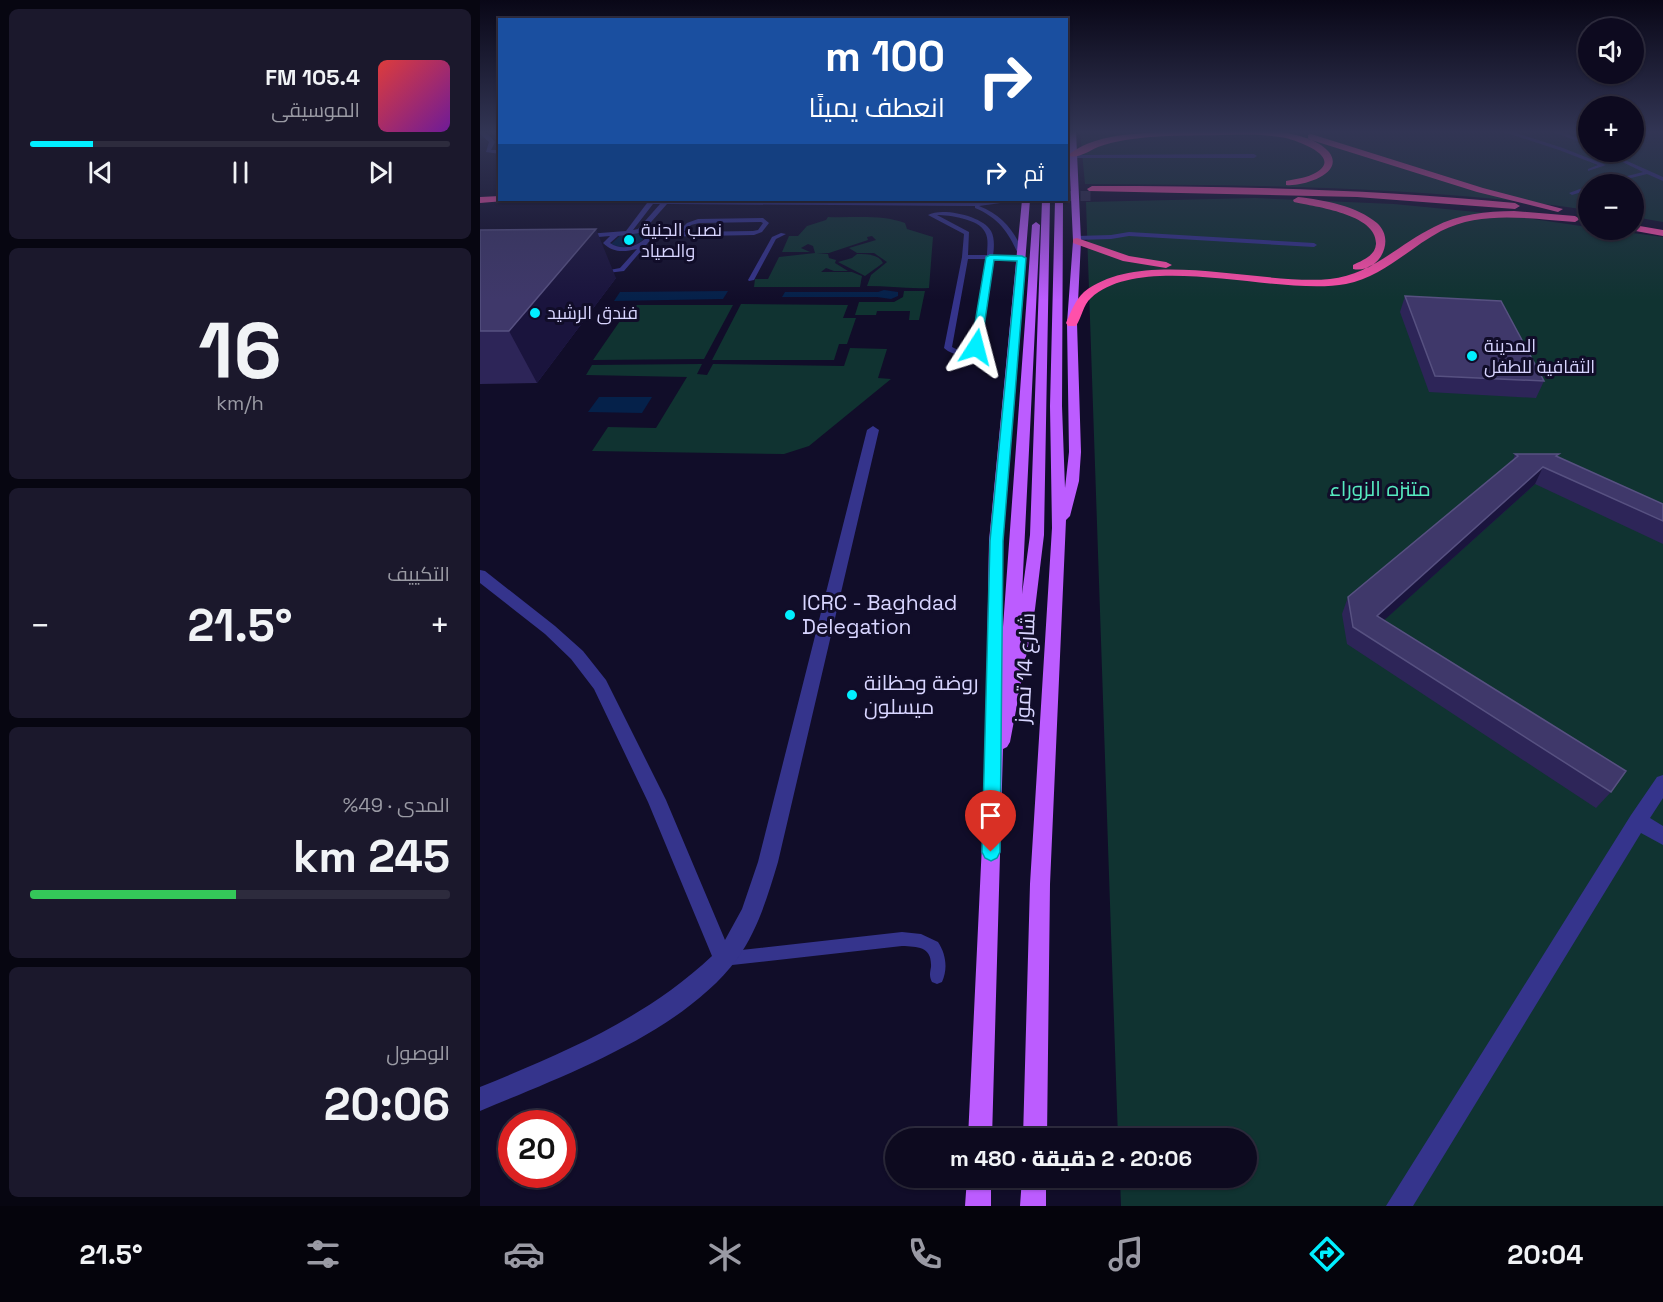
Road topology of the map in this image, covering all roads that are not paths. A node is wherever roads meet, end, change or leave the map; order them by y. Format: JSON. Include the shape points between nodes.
{"nodes":[{"id":1,"x":1075,"y":187,"type":"edge"},
{"id":2,"x":1269,"y":187,"type":"edge"},
{"id":3,"x":1470,"y":187,"type":"edge"},
{"id":4,"x":1578,"y":191,"type":"edge"},
{"id":5,"x":480,"y":192,"type":"edge"},
{"id":6,"x":498,"y":192,"type":"edge"},
{"id":7,"x":1093,"y":192,"type":"tunnel mouth"},
{"id":8,"x":1247,"y":192,"type":"junction"},
{"id":9,"x":1572,"y":193,"type":"dead end"},
{"id":10,"x":498,"y":199,"type":"edge"},
{"id":11,"x":480,"y":200,"type":"edge"},
{"id":12,"x":638,"y":201,"type":"edge"},
{"id":13,"x":1004,"y":201,"type":"edge"},
{"id":14,"x":1026,"y":201,"type":"edge"},
{"id":15,"x":1037,"y":201,"type":"edge"},
{"id":16,"x":1046,"y":201,"type":"edge"},
{"id":17,"x":1059,"y":201,"type":"edge"},
{"id":18,"x":651,"y":202,"type":"junction"},
{"id":19,"x":665,"y":202,"type":"junction"},
{"id":20,"x":950,"y":203,"type":"junction"},
{"id":21,"x":1574,"y":215,"type":"junction"},
{"id":22,"x":1578,"y":215,"type":"edge"},
{"id":23,"x":1578,"y":217,"type":"edge"},
{"id":24,"x":1644,"y":223,"type":"edge"},
{"id":25,"x":1663,"y":226,"type":"edge"},
{"id":26,"x":1644,"y":230,"type":"edge"},
{"id":27,"x":629,"y":231,"type":"junction"},
{"id":28,"x":640,"y":231,"type":"junction"},
{"id":29,"x":760,"y":231,"type":"junction"},
{"id":30,"x":1663,"y":233,"type":"edge"},
{"id":31,"x":616,"y":234,"type":"junction"},
{"id":32,"x":679,"y":234,"type":"junction"},
{"id":33,"x":650,"y":235,"type":"junction"},
{"id":34,"x":581,"y":236,"type":"edge"},
{"id":35,"x":1077,"y":239,"type":"junction"},
{"id":36,"x":606,"y":243,"type":"junction"},
{"id":37,"x":645,"y":243,"type":"junction"},
{"id":38,"x":1314,"y":245,"type":"dead end"},
{"id":39,"x":600,"y":251,"type":"dead end"},
{"id":40,"x":965,"y":257,"type":"junction"},
{"id":41,"x":990,"y":257,"type":"junction"},
{"id":42,"x":1022,"y":257,"type":"junction"},
{"id":43,"x":591,"y":273,"type":"dead end"},
{"id":44,"x":751,"y":280,"type":"dead end"},
{"id":45,"x":1072,"y":323,"type":"junction"},
{"id":46,"x":873,"y":430,"type":"dead end"},
{"id":47,"x":1059,"y":528,"type":"junction"},
{"id":48,"x":480,"y":575,"type":"edge"},
{"id":49,"x":993,"y":781,"type":"junction"},
{"id":50,"x":1663,"y":783,"type":"edge"},
{"id":51,"x":1638,"y":821,"type":"junction"},
{"id":52,"x":1663,"y":836,"type":"edge"},
{"id":53,"x":723,"y":959,"type":"junction"},
{"id":54,"x":937,"y":977,"type":"dead end"},
{"id":55,"x":480,"y":1100,"type":"edge"},
{"id":56,"x":980,"y":1128,"type":"edge"},
{"id":57,"x":1035,"y":1128,"type":"edge"},
{"id":58,"x":979,"y":1188,"type":"edge"},
{"id":59,"x":1034,"y":1188,"type":"edge"},
{"id":60,"x":978,"y":1206,"type":"edge"},
{"id":61,"x":1033,"y":1206,"type":"edge"},
{"id":62,"x":1399,"y":1206,"type":"edge"}],
"edges":[{"from":1,"to":35,"type":"main road"},
{"from":2,"to":8,"type":"highway"},
{"from":3,"to":21,"type":"highway"},
{"from":4,"to":9,"type":"lane"},
{"from":5,"to":6,"type":"highway"},
{"from":7,"to":8,"type":"highway"},
{"from":8,"to":21,"type":"highway"},
{"from":8,"to":35,"type":"highway","via":[[1352,213],[1378,231],[1381,249],[1374,260],[1355,268],[1328,275],[1294,276],[1147,264]]},
{"from":10,"to":11,"type":"highway"},
{"from":12,"to":18,"type":"lane"},
{"from":13,"to":20,"type":"lane"},
{"from":14,"to":42,"type":"main road","name":"شارع 14 تموز"},
{"from":15,"to":49,"type":"main road","via":[[1014,597]]},
{"from":16,"to":49,"type":"main road","name":"شارع 14 تموز","via":[[1037,534],[1027,609]]},
{"from":17,"to":47,"type":"main road","name":"شارع 14 تموز"},
{"from":18,"to":19,"type":"lane"},
{"from":18,"to":27,"type":"lane"},
{"from":19,"to":20,"type":"lane"},
{"from":19,"to":28,"type":"lane"},
{"from":20,"to":42,"type":"lane","via":[[972,206],[999,218],[1009,228]]},
{"from":21,"to":22,"type":"highway"},
{"from":21,"to":23,"type":"highway"},
{"from":21,"to":45,"type":"highway","via":[[1472,217],[1438,230],[1362,276],[1330,283],[1179,273],[1123,278],[1089,293],[1079,304]]},
{"from":24,"to":25,"type":"highway"},
{"from":26,"to":30,"type":"highway"},
{"from":27,"to":28,"type":"lane"},
{"from":27,"to":31,"type":"lane"},
{"from":28,"to":33,"type":"lane"},
{"from":29,"to":32,"type":"lane"},
{"from":29,"to":32,"type":"lane","via":[[766,223],[763,220],[698,221]]},
{"from":29,"to":44,"type":"lane","via":[[780,235]]},
{"from":31,"to":34,"type":"lane"},
{"from":31,"to":36,"type":"lane"},
{"from":32,"to":33,"type":"lane"},
{"from":33,"to":37,"type":"lane"},
{"from":35,"to":38,"type":"lane","via":[[1129,234]]},
{"from":35,"to":45,"type":"main road"},
{"from":36,"to":37,"type":"lane","via":[[617,249]]},
{"from":36,"to":39,"type":"lane"},
{"from":37,"to":43,"type":"lane","via":[[622,270]]},
{"from":40,"to":41,"type":"lane"},
{"from":40,"to":41,"type":"lane","via":[[967,233],[931,214],[951,215],[983,225],[990,234]]},
{"from":40,"to":41,"type":"lane","via":[[948,348],[954,352],[970,352],[976,347]]},
{"from":41,"to":42,"type":"lane"},
{"from":42,"to":49,"type":"main road","name":"شارع 14 تموز","via":[[996,541]]},
{"from":45,"to":47,"type":"main road","via":[[1075,466]]},
{"from":46,"to":53,"type":"street","via":[[768,862],[753,912]]},
{"from":47,"to":57,"type":"main road","name":"شارع 14 تموز","via":[[1040,872]]},
{"from":48,"to":53,"type":"street","via":[[550,630],[577,655],[600,685],[657,800]]},
{"from":49,"to":56,"type":"main road","name":"شارع 14 تموز"},
{"from":50,"to":51,"type":"street"},
{"from":51,"to":52,"type":"street"},
{"from":51,"to":62,"type":"street"},
{"from":53,"to":54,"type":"lane","via":[[915,939],[935,948]]},
{"from":53,"to":55,"type":"street","via":[[650,1019]]},
{"from":58,"to":60,"type":"main road"},
{"from":59,"to":61,"type":"main road"}]}
